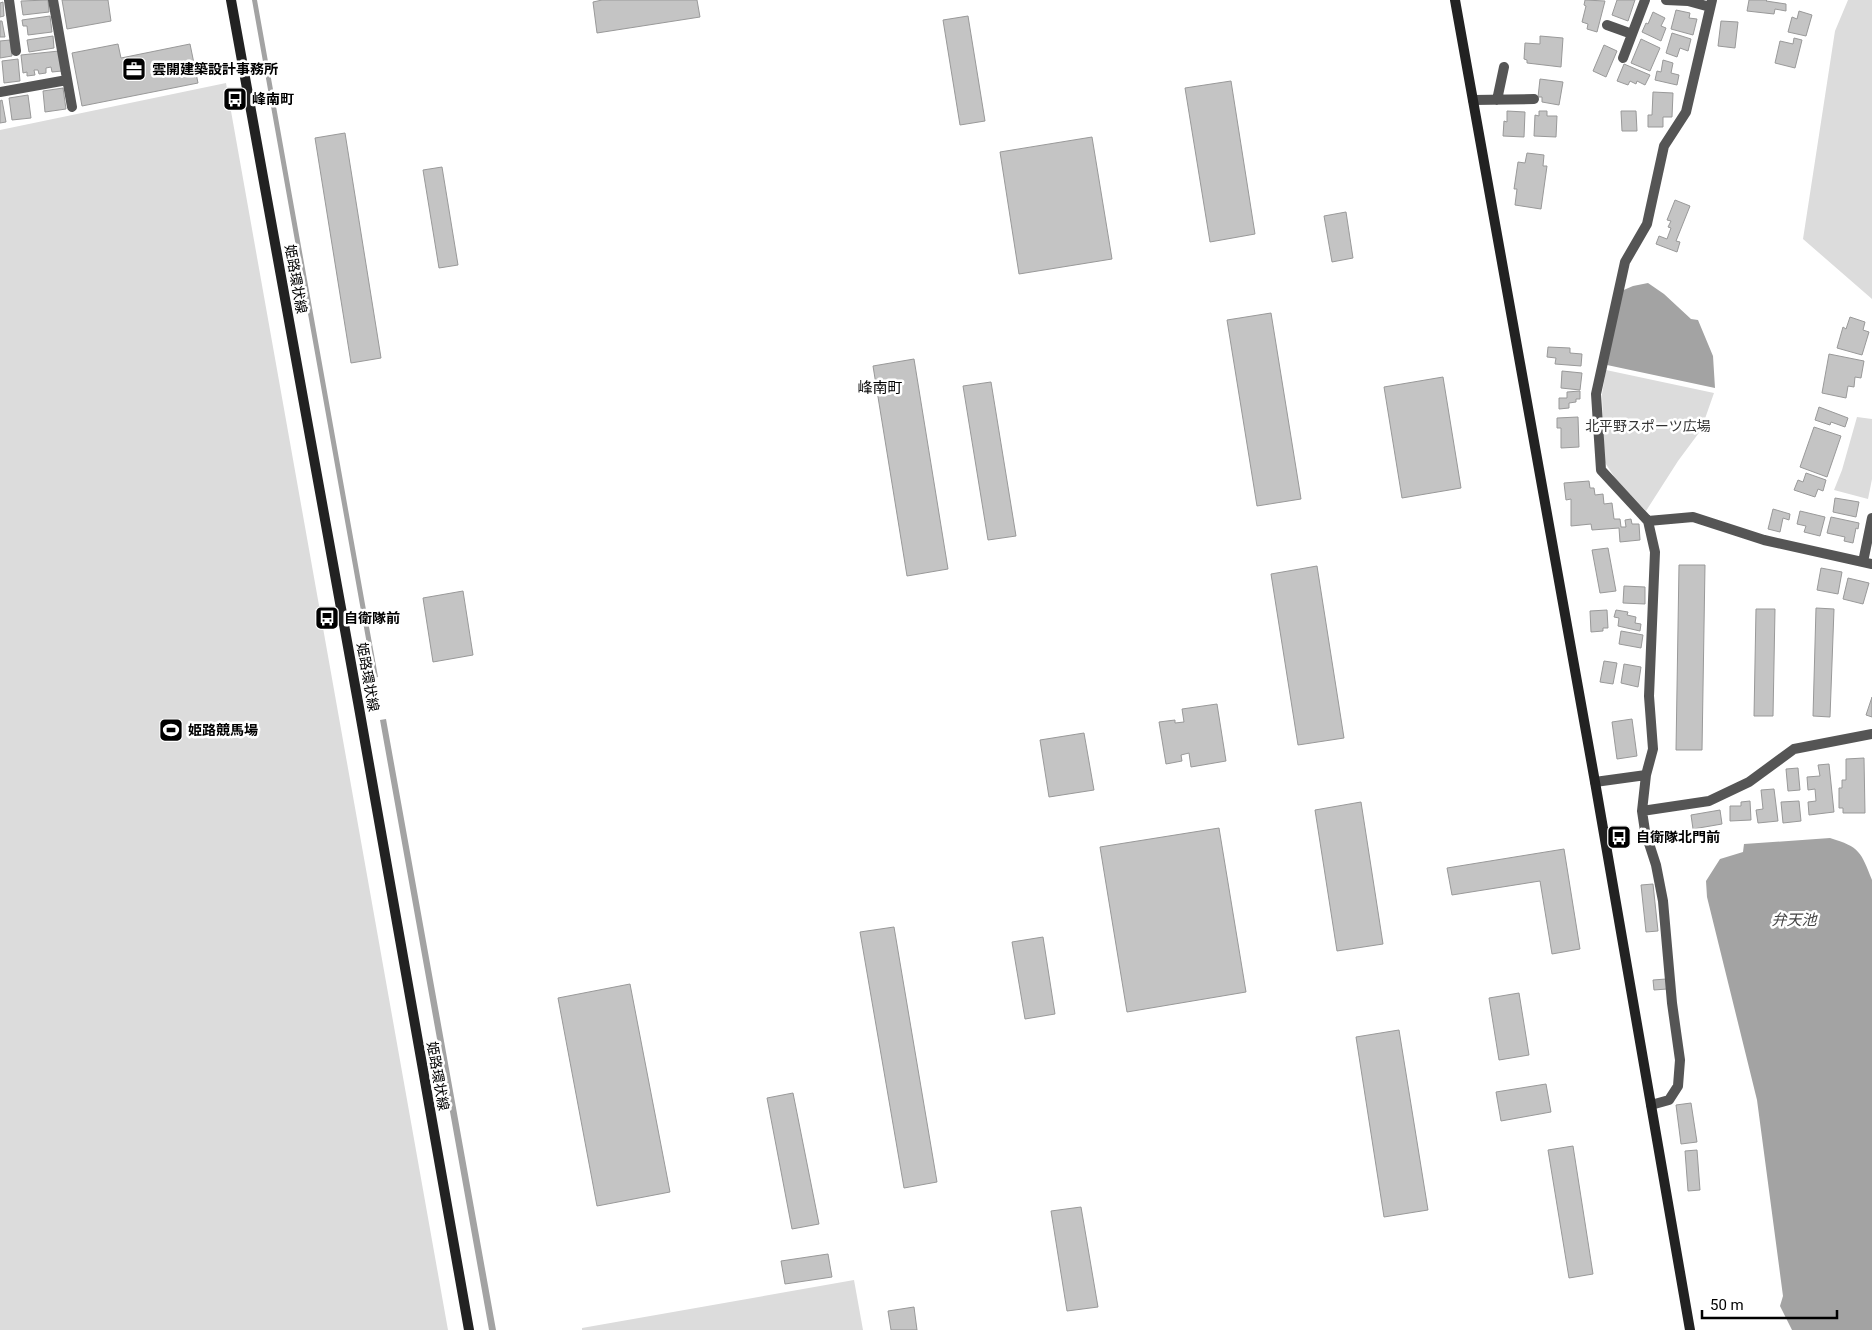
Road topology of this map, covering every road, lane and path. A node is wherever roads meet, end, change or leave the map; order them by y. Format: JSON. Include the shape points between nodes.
{"nodes":[{"id":1,"x":9,"y":0,"type":"edge"},
{"id":2,"x":53,"y":0,"type":"edge"},
{"id":3,"x":231,"y":0,"type":"edge"},
{"id":4,"x":1455,"y":0,"type":"edge"},
{"id":5,"x":1644,"y":0,"type":"edge"},
{"id":6,"x":1666,"y":0,"type":"edge"},
{"id":7,"x":1711,"y":4,"type":"edge"},
{"id":8,"x":1606,"y":25,"type":"dead end"},
{"id":9,"x":1632,"y":34,"type":"junction"},
{"id":10,"x":16,"y":52,"type":"dead end"},
{"id":11,"x":1623,"y":58,"type":"dead end"},
{"id":12,"x":1504,"y":67,"type":"dead end"},
{"id":13,"x":67,"y":80,"type":"junction"},
{"id":14,"x":0,"y":92,"type":"edge"},
{"id":15,"x":1534,"y":99,"type":"dead end"},
{"id":16,"x":1473,"y":100,"type":"junction"},
{"id":17,"x":1497,"y":100,"type":"junction"},
{"id":18,"x":72,"y":107,"type":"dead end"},
{"id":19,"x":1872,"y":518,"type":"edge"},
{"id":20,"x":1648,"y":521,"type":"junction"},
{"id":21,"x":1868,"y":563,"type":"edge"},
{"id":22,"x":1872,"y":734,"type":"edge"},
{"id":23,"x":1646,"y":775,"type":"junction"},
{"id":24,"x":1595,"y":782,"type":"junction"},
{"id":25,"x":1642,"y":811,"type":"junction"},
{"id":26,"x":1651,"y":1105,"type":"junction"},
{"id":27,"x":469,"y":1330,"type":"edge"},
{"id":28,"x":1690,"y":1330,"type":"edge"}],
"edges":[{"from":1,"to":10,"type":"street"},
{"from":2,"to":13,"type":"street"},
{"from":3,"to":27,"type":"street","name":"姫路環状線"},
{"from":4,"to":16,"type":"street"},
{"from":5,"to":9,"type":"street"},
{"from":6,"to":7,"type":"street"},
{"from":7,"to":20,"type":"street","via":[[1686,112],[1664,146],[1647,224],[1625,262],[1596,394],[1601,470]]},
{"from":8,"to":9,"type":"street"},
{"from":9,"to":11,"type":"street"},
{"from":12,"to":17,"type":"street"},
{"from":13,"to":14,"type":"street"},
{"from":13,"to":18,"type":"street"},
{"from":15,"to":17,"type":"street"},
{"from":16,"to":17,"type":"street"},
{"from":16,"to":24,"type":"street"},
{"from":19,"to":21,"type":"street"},
{"from":20,"to":21,"type":"street","via":[[1693,517],[1764,540]]},
{"from":20,"to":23,"type":"street","via":[[1655,552],[1649,696],[1653,749]]},
{"from":22,"to":25,"type":"street","via":[[1794,749],[1749,782],[1709,801]]},
{"from":23,"to":24,"type":"street"},
{"from":23,"to":25,"type":"street"},
{"from":24,"to":26,"type":"street"},
{"from":25,"to":26,"type":"street","via":[[1663,901],[1680,1060],[1678,1086],[1670,1100]]},
{"from":26,"to":28,"type":"street"}]}
